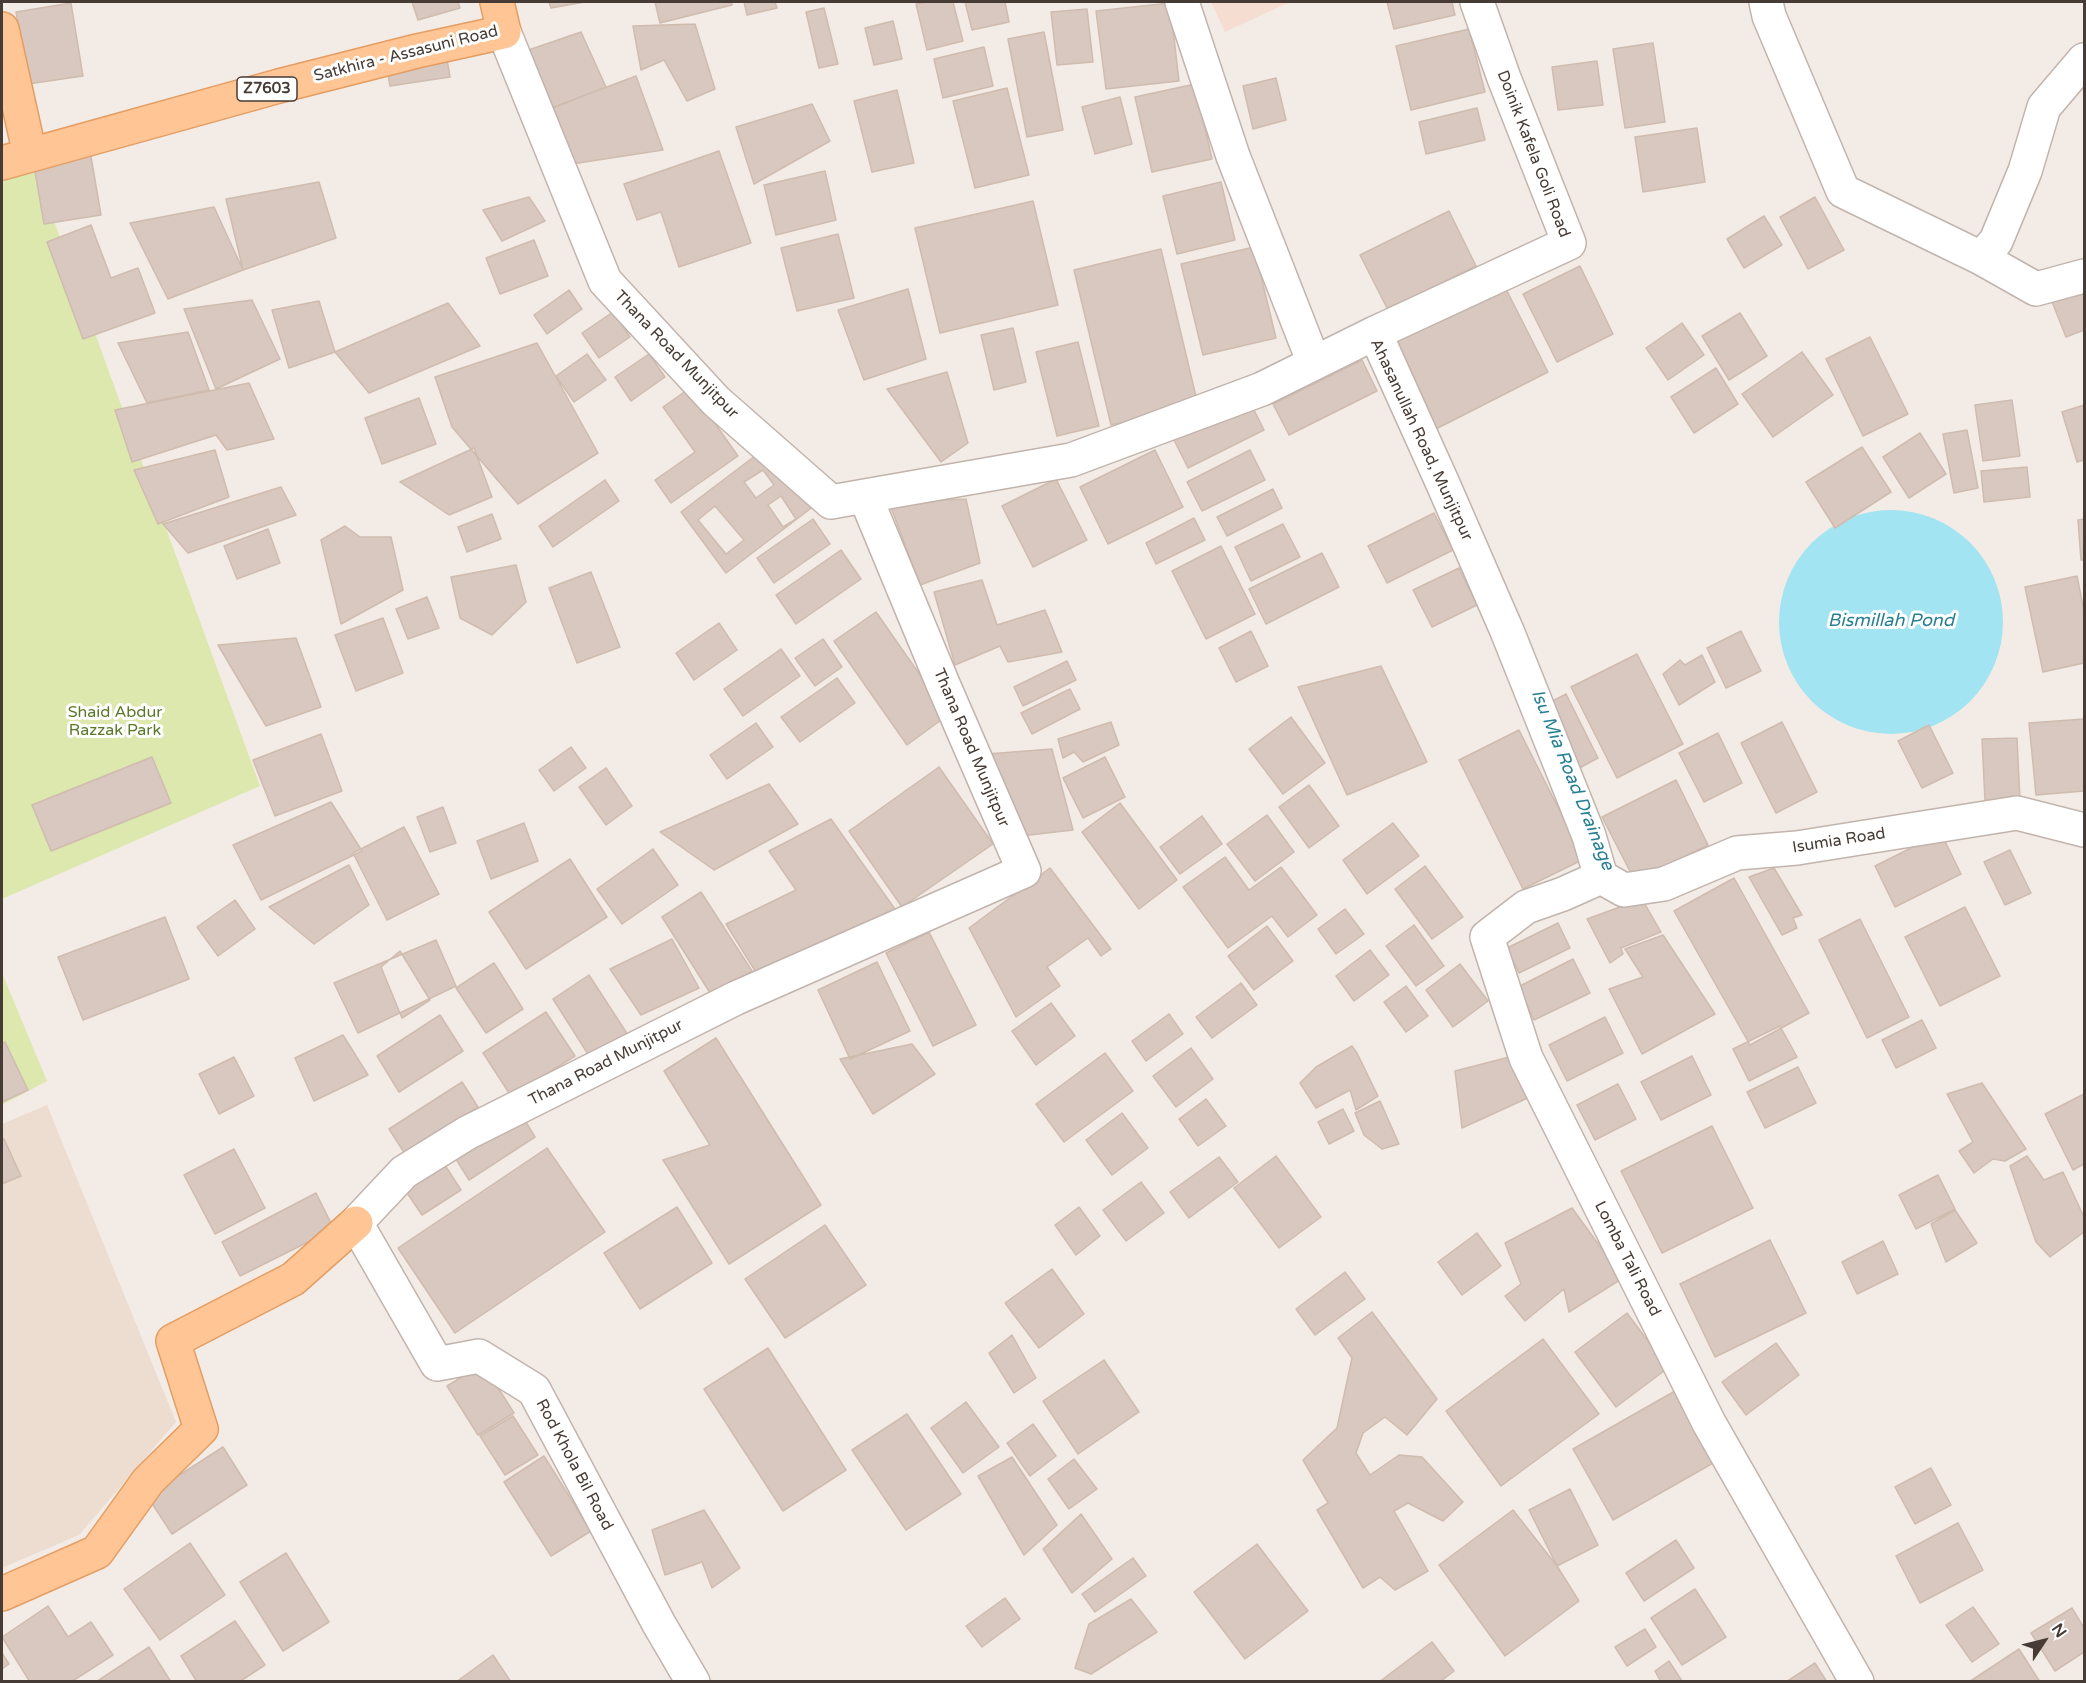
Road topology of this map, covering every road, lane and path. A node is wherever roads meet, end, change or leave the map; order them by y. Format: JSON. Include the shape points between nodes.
{"nodes":[{"id":1,"x":1182,"y":2,"type":"edge"},
{"id":2,"x":1477,"y":2,"type":"edge"},
{"id":3,"x":1766,"y":2,"type":"edge"},
{"id":4,"x":501,"y":17,"type":"edge"},
{"id":5,"x":2,"y":29,"type":"edge"},
{"id":6,"x":2085,"y":60,"type":"edge"},
{"id":7,"x":16,"y":159,"type":"edge"},
{"id":8,"x":1981,"y":258,"type":"junction"},
{"id":9,"x":2085,"y":276,"type":"edge"},
{"id":10,"x":1375,"y":333,"type":"junction"},
{"id":11,"x":1314,"y":363,"type":"junction"},
{"id":12,"x":865,"y":496,"type":"junction"},
{"id":13,"x":2085,"y":830,"type":"edge"},
{"id":14,"x":1601,"y":877,"type":"junction"},
{"id":15,"x":356,"y":1223,"type":"junction"},
{"id":16,"x":2,"y":1594,"type":"edge"},
{"id":17,"x":693,"y":1682,"type":"edge"},
{"id":18,"x":1857,"y":1682,"type":"edge"}],
"edges":[{"from":1,"to":11,"type":"street","via":[[1233,156]]},
{"from":2,"to":10,"type":"street","name":"Doinik Kafela Goli Road","via":[[1569,243]]},
{"from":3,"to":8,"type":"street","via":[[1843,191]]},
{"from":4,"to":7,"type":"main road","name":"Satkhira - Assasuni Road","number":"Z7603","via":[[417,51]]},
{"from":4,"to":12,"type":"street","name":"Thana Road Munjitpur","via":[[605,281],[716,401],[831,502]]},
{"from":5,"to":7,"type":"main road"},
{"from":6,"to":8,"type":"street","via":[[2044,107],[2025,171],[1996,241]]},
{"from":8,"to":9,"type":"street","via":[[2036,290]]},
{"from":10,"to":11,"type":"street","name":"Ahasanullah Road, Munjitpur"},
{"from":10,"to":14,"type":"street","name":"Ahasanullah Road, Munjitpur","via":[[1506,632],[1589,836]]},
{"from":11,"to":12,"type":"street","name":"Ahasanullah Road, Munjitpur","via":[[1262,389],[1071,460]]},
{"from":12,"to":15,"type":"street","name":"Thana Road Munjitpur","via":[[1024,871],[736,998],[467,1133],[404,1172]]},
{"from":13,"to":14,"type":"street","name":"Isumia Road","via":[[2017,813],[1797,848],[1737,853],[1664,884],[1624,890]]},
{"from":14,"to":18,"type":"street","name":"Lomba Tali Road","via":[[1526,907],[1487,937],[1526,1058],[1709,1423]]},
{"from":15,"to":16,"type":"main road","via":[[293,1279],[173,1341],[201,1429],[148,1481],[97,1552]]},
{"from":15,"to":17,"type":"street","name":"Rod Khola Bil Road","via":[[437,1364],[479,1356],[534,1390]]}]}
